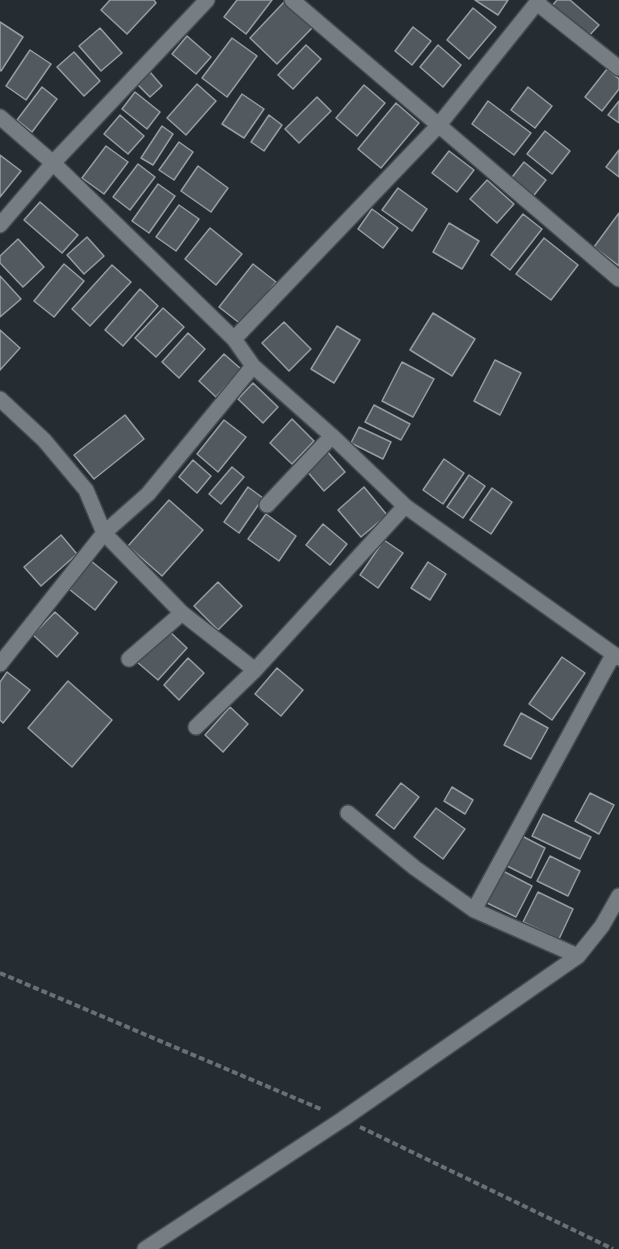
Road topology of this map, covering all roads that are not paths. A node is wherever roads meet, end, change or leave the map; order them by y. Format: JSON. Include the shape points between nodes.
{"nodes":[{"id":1,"x":207,"y":0,"type":"edge"},
{"id":2,"x":292,"y":0,"type":"edge"},
{"id":3,"x":538,"y":2,"type":"edge"},
{"id":4,"x":619,"y":68,"type":"edge"},
{"id":5,"x":0,"y":117,"type":"edge"},
{"id":6,"x":438,"y":126,"type":"junction"},
{"id":7,"x":53,"y":163,"type":"junction"},
{"id":8,"x":0,"y":225,"type":"edge"},
{"id":9,"x":619,"y":279,"type":"edge"},
{"id":10,"x":234,"y":339,"type":"junction"},
{"id":11,"x":253,"y":366,"type":"junction"},
{"id":12,"x":0,"y":399,"type":"edge"},
{"id":13,"x":332,"y":436,"type":"junction"},
{"id":14,"x":267,"y":505,"type":"dead end"},
{"id":15,"x":405,"y":506,"type":"junction"},
{"id":16,"x":104,"y":533,"type":"junction"},
{"id":17,"x":182,"y":613,"type":"junction"},
{"id":18,"x":616,"y":657,"type":"edge"},
{"id":19,"x":129,"y":659,"type":"dead end"},
{"id":20,"x":0,"y":664,"type":"edge"},
{"id":21,"x":255,"y":670,"type":"junction"},
{"id":22,"x":196,"y":727,"type":"dead end"},
{"id":23,"x":348,"y":813,"type":"dead end"},
{"id":24,"x":619,"y":896,"type":"edge"},
{"id":25,"x":474,"y":910,"type":"junction"},
{"id":26,"x":578,"y":956,"type":"junction"},
{"id":27,"x":144,"y":1249,"type":"edge"}],
"edges":[{"from":1,"to":7,"type":"street"},
{"from":2,"to":6,"type":"street"},
{"from":3,"to":4,"type":"street"},
{"from":3,"to":6,"type":"street"},
{"from":5,"to":7,"type":"street"},
{"from":6,"to":9,"type":"street"},
{"from":6,"to":10,"type":"street"},
{"from":7,"to":8,"type":"street"},
{"from":7,"to":10,"type":"street"},
{"from":10,"to":11,"type":"street"},
{"from":11,"to":13,"type":"street"},
{"from":11,"to":16,"type":"street","via":[[148,494]]},
{"from":12,"to":16,"type":"street","via":[[44,440],[86,490]]},
{"from":13,"to":14,"type":"street"},
{"from":13,"to":15,"type":"street"},
{"from":15,"to":18,"type":"street"},
{"from":15,"to":21,"type":"street"},
{"from":16,"to":17,"type":"street"},
{"from":16,"to":20,"type":"street"},
{"from":17,"to":19,"type":"street"},
{"from":17,"to":21,"type":"street"},
{"from":18,"to":25,"type":"street"},
{"from":21,"to":22,"type":"street"},
{"from":23,"to":25,"type":"street"},
{"from":24,"to":26,"type":"street","via":[[603,926]]},
{"from":25,"to":26,"type":"street"},
{"from":26,"to":27,"type":"street","via":[[343,1119]]}]}
